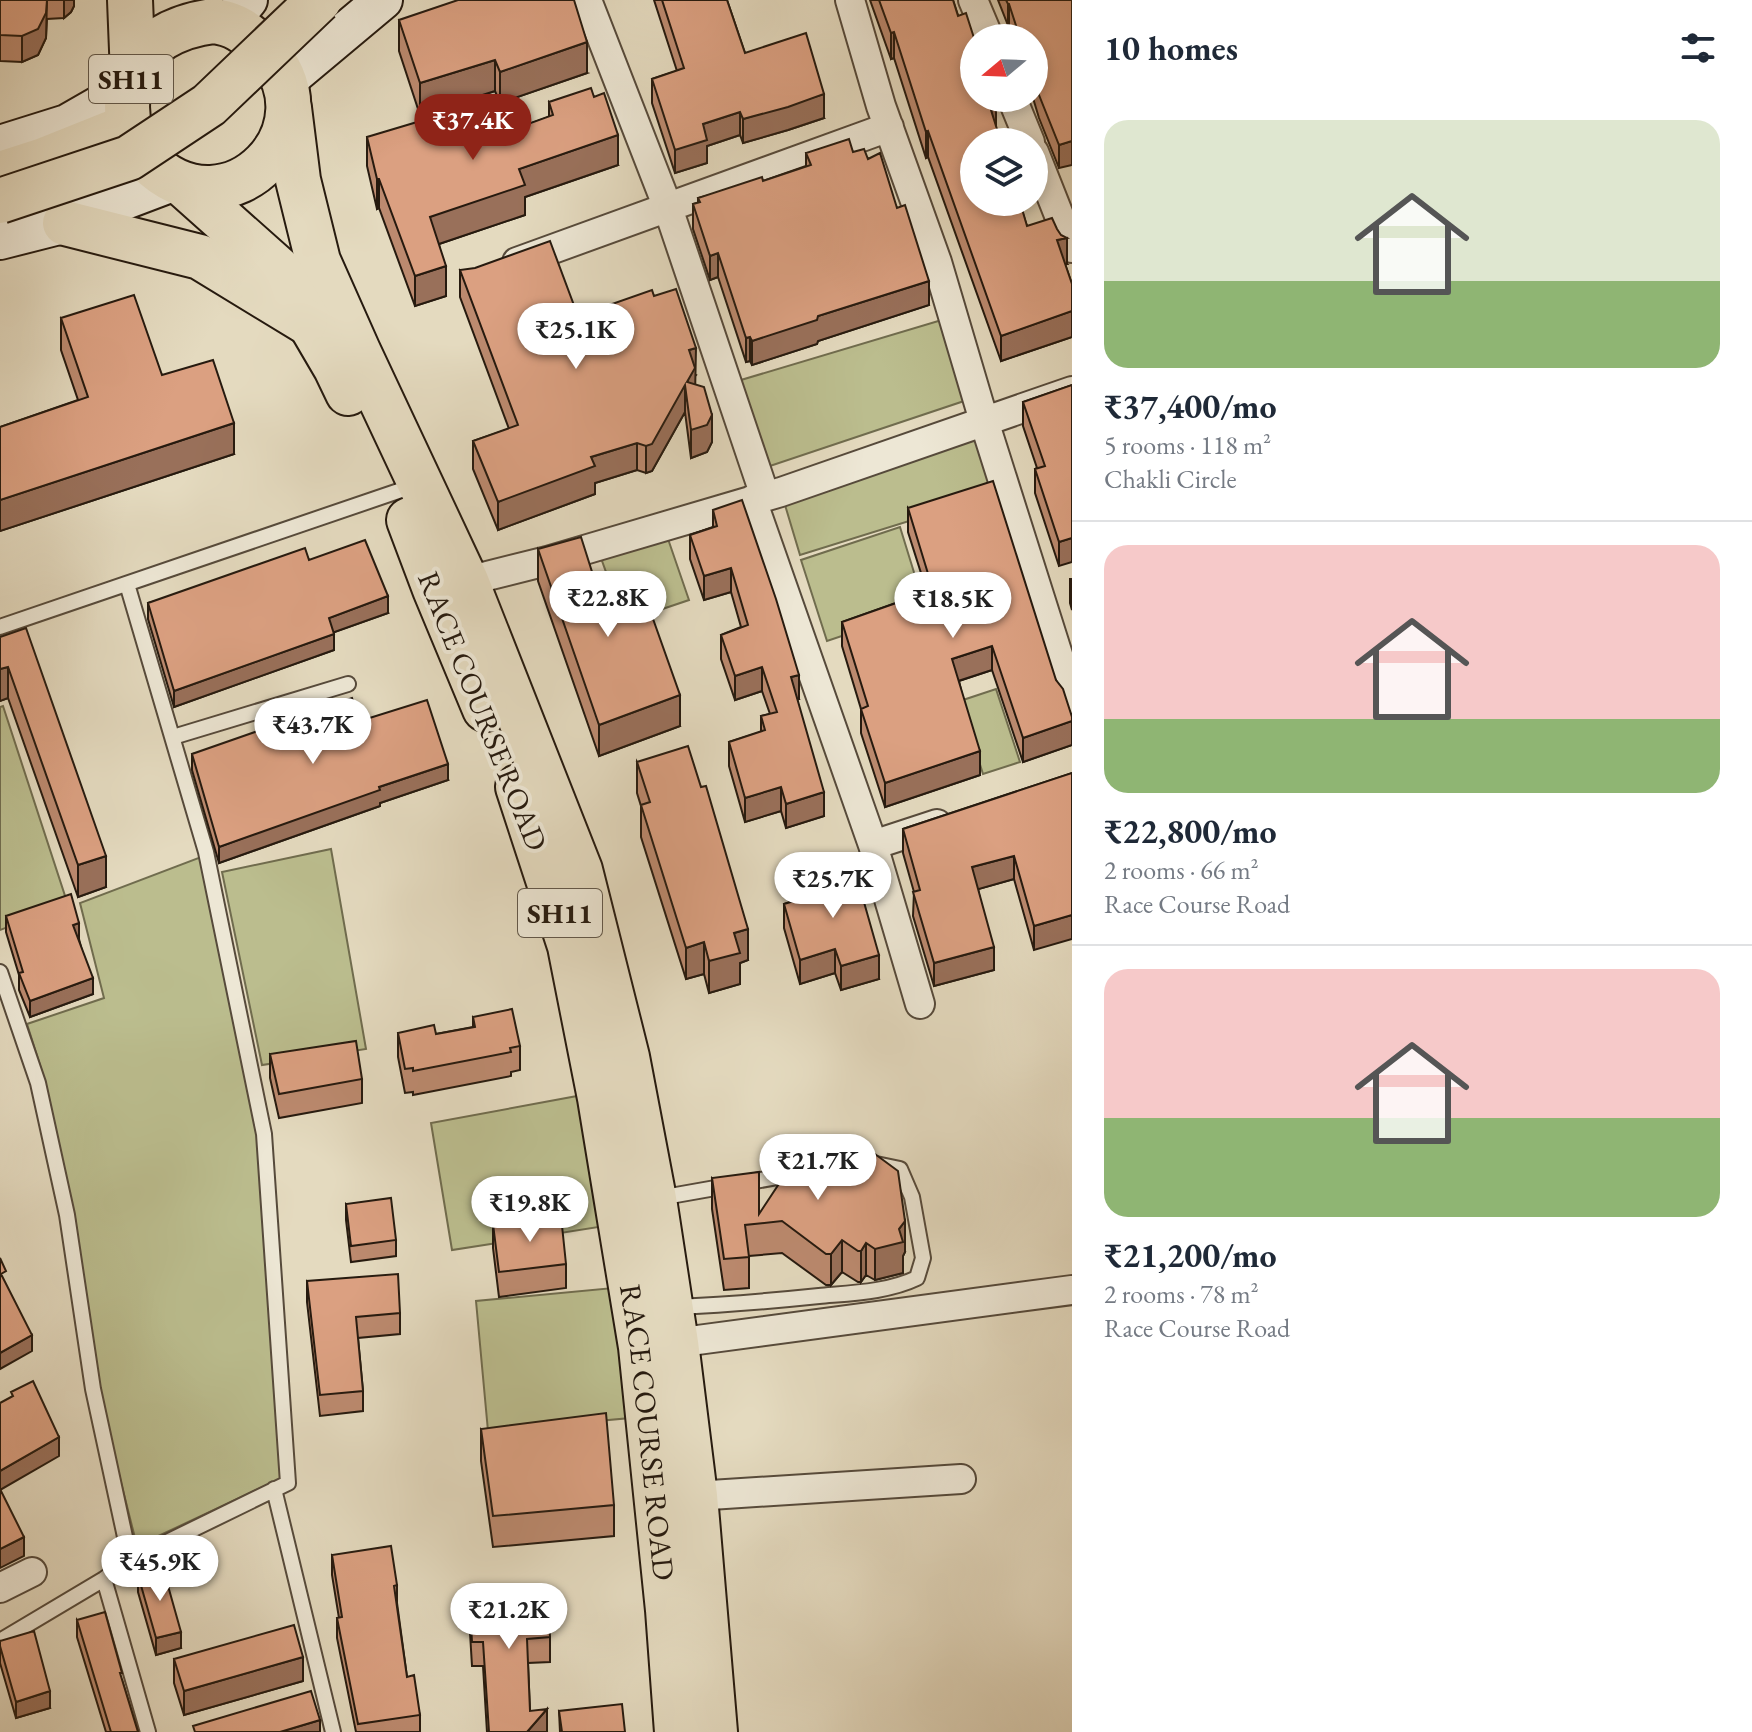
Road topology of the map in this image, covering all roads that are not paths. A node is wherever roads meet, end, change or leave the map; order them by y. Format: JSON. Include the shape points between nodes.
{"nodes":[{"id":1,"x":130,"y":0,"type":"edge"},
{"id":2,"x":276,"y":0,"type":"edge"},
{"id":3,"x":319,"y":0,"type":"edge"},
{"id":4,"x":383,"y":0,"type":"edge"},
{"id":5,"x":587,"y":0,"type":"edge"},
{"id":6,"x":850,"y":0,"type":"edge"},
{"id":7,"x":973,"y":0,"type":"edge"},
{"id":8,"x":223,"y":11,"type":"edge"},
{"id":9,"x":983,"y":24,"type":"edge"},
{"id":10,"x":130,"y":82,"type":"junction"},
{"id":11,"x":287,"y":95,"type":"junction"},
{"id":12,"x":889,"y":127,"type":"junction"},
{"id":13,"x":0,"y":145,"type":"edge"},
{"id":14,"x":0,"y":174,"type":"edge"},
{"id":15,"x":1048,"y":176,"type":"edge"},
{"id":16,"x":180,"y":183,"type":"junction"},
{"id":17,"x":0,"y":201,"type":"edge"},
{"id":18,"x":1063,"y":202,"type":"edge"},
{"id":19,"x":668,"y":208,"type":"junction"},
{"id":20,"x":65,"y":223,"type":"junction"},
{"id":21,"x":0,"y":240,"type":"edge"},
{"id":22,"x":1072,"y":248,"type":"edge"},
{"id":23,"x":498,"y":268,"type":"edge"},
{"id":24,"x":310,"y":325,"type":"junction"},
{"id":25,"x":1072,"y":391,"type":"edge"},
{"id":26,"x":984,"y":421,"type":"junction"},
{"id":27,"x":409,"y":487,"type":"junction"},
{"id":28,"x":758,"y":498,"type":"junction"},
{"id":29,"x":127,"y":584,"type":"junction"},
{"id":30,"x":451,"y":585,"type":"junction"},
{"id":31,"x":0,"y":627,"type":"edge"},
{"id":32,"x":348,"y":684,"type":"dead end"},
{"id":33,"x":1072,"y":699,"type":"edge"},
{"id":34,"x":173,"y":737,"type":"junction"},
{"id":35,"x":958,"y":817,"type":"edge"},
{"id":36,"x":873,"y":845,"type":"junction"},
{"id":37,"x":0,"y":972,"type":"edge"},
{"id":38,"x":920,"y":1004,"type":"dead end"},
{"id":39,"x":856,"y":1165,"type":"edge"},
{"id":40,"x":816,"y":1170,"type":"edge"},
{"id":41,"x":654,"y":1199,"type":"junction"},
{"id":42,"x":1072,"y":1290,"type":"edge"},
{"id":43,"x":662,"y":1333,"type":"junction"},
{"id":44,"x":961,"y":1479,"type":"dead end"},
{"id":45,"x":274,"y":1489,"type":"junction"},
{"id":46,"x":695,"y":1496,"type":"junction"},
{"id":47,"x":130,"y":1560,"type":"junction"},
{"id":48,"x":32,"y":1572,"type":"dead end"},
{"id":49,"x":104,"y":1579,"type":"junction"},
{"id":50,"x":0,"y":1588,"type":"edge"},
{"id":51,"x":0,"y":1641,"type":"edge"},
{"id":52,"x":148,"y":1732,"type":"edge"},
{"id":53,"x":333,"y":1732,"type":"edge"},
{"id":54,"x":677,"y":1732,"type":"edge"},
{"id":55,"x":715,"y":1732,"type":"edge"}],
"edges":[{"from":1,"to":10,"type":"main road","number":"SH11"},
{"from":2,"to":14,"type":"main road","via":[[187,85],[114,132]]},
{"from":3,"to":17,"type":"main road","bridge":true,"via":[[209,105],[129,158]]},
{"from":4,"to":11,"type":"street"},
{"from":5,"to":19,"type":"street"},
{"from":6,"to":12,"type":"street"},
{"from":7,"to":9,"type":"street"},
{"from":8,"to":10,"type":"main road","number":"SH11","via":[[162,39],[144,55]]},
{"from":8,"to":11,"type":"main road","number":"SH11","via":[[273,58]]},
{"from":10,"to":13,"type":"street","via":[[67,124]]},
{"from":10,"to":16,"type":"main road","number":"SH11","via":[[129,129],[141,154]]},
{"from":11,"to":16,"type":"main road","via":[[285,133],[274,155],[256,173],[234,185],[209,189]]},
{"from":11,"to":27,"type":"main road","name":"RACE COURSE ROAD","number":"SH11","via":[[298,180],[318,261]]},
{"from":12,"to":19,"type":"street"},
{"from":12,"to":26,"type":"street","via":[[937,262]]},
{"from":15,"to":18,"type":"street"},
{"from":16,"to":20,"type":"street"},
{"from":16,"to":24,"type":"main road","name":"RACE COURSE ROAD","number":"SH11","via":[[278,269]]},
{"from":18,"to":22,"type":"street"},
{"from":19,"to":23,"type":"street"},
{"from":19,"to":28,"type":"street"},
{"from":20,"to":21,"type":"street"},
{"from":20,"to":24,"type":"main road","via":[[200,257]]},
{"from":24,"to":27,"type":"main road","name":"RACE COURSE ROAD","number":"SH11"},
{"from":25,"to":26,"type":"street"},
{"from":26,"to":28,"type":"street"},
{"from":26,"to":33,"type":"street"},
{"from":27,"to":29,"type":"lane"},
{"from":27,"to":30,"type":"main road","name":"RACE COURSE ROAD","number":"SH11"},
{"from":28,"to":30,"type":"street"},
{"from":28,"to":36,"type":"street"},
{"from":29,"to":31,"type":"lane"},
{"from":29,"to":34,"type":"lane"},
{"from":30,"to":41,"type":"main road","name":"RACE COURSE ROAD","number":"SH11","via":[[580,870],[627,1057]]},
{"from":30,"to":43,"type":"main road","name":"RACE COURSE ROAD","number":"SH11","via":[[570,946],[600,1098]]},
{"from":32,"to":34,"type":"lane"},
{"from":34,"to":45,"type":"lane","via":[[206,852],[264,1134],[288,1483]]},
{"from":35,"to":36,"type":"street"},
{"from":36,"to":38,"type":"street"},
{"from":37,"to":47,"type":"lane","via":[[38,1083]]},
{"from":39,"to":43,"type":"lane","via":[[900,1169],[912,1197],[923,1258],[917,1278],[851,1293],[741,1304]]},
{"from":40,"to":41,"type":"lane"},
{"from":41,"to":43,"type":"main road","name":"RACE COURSE ROAD","number":"SH11"},
{"from":42,"to":43,"type":"street"},
{"from":43,"to":46,"type":"main road","name":"RACE COURSE ROAD","number":"SH11"},
{"from":43,"to":54,"type":"main road","name":"RACE COURSE ROAD","number":"SH11","via":[[668,1610]]},
{"from":44,"to":46,"type":"street"},
{"from":45,"to":47,"type":"lane"},
{"from":45,"to":53,"type":"lane"},
{"from":46,"to":55,"type":"main road","name":"RACE COURSE ROAD","number":"SH11"},
{"from":47,"to":49,"type":"lane"},
{"from":48,"to":50,"type":"street"},
{"from":49,"to":51,"type":"lane"},
{"from":49,"to":52,"type":"lane"}]}
